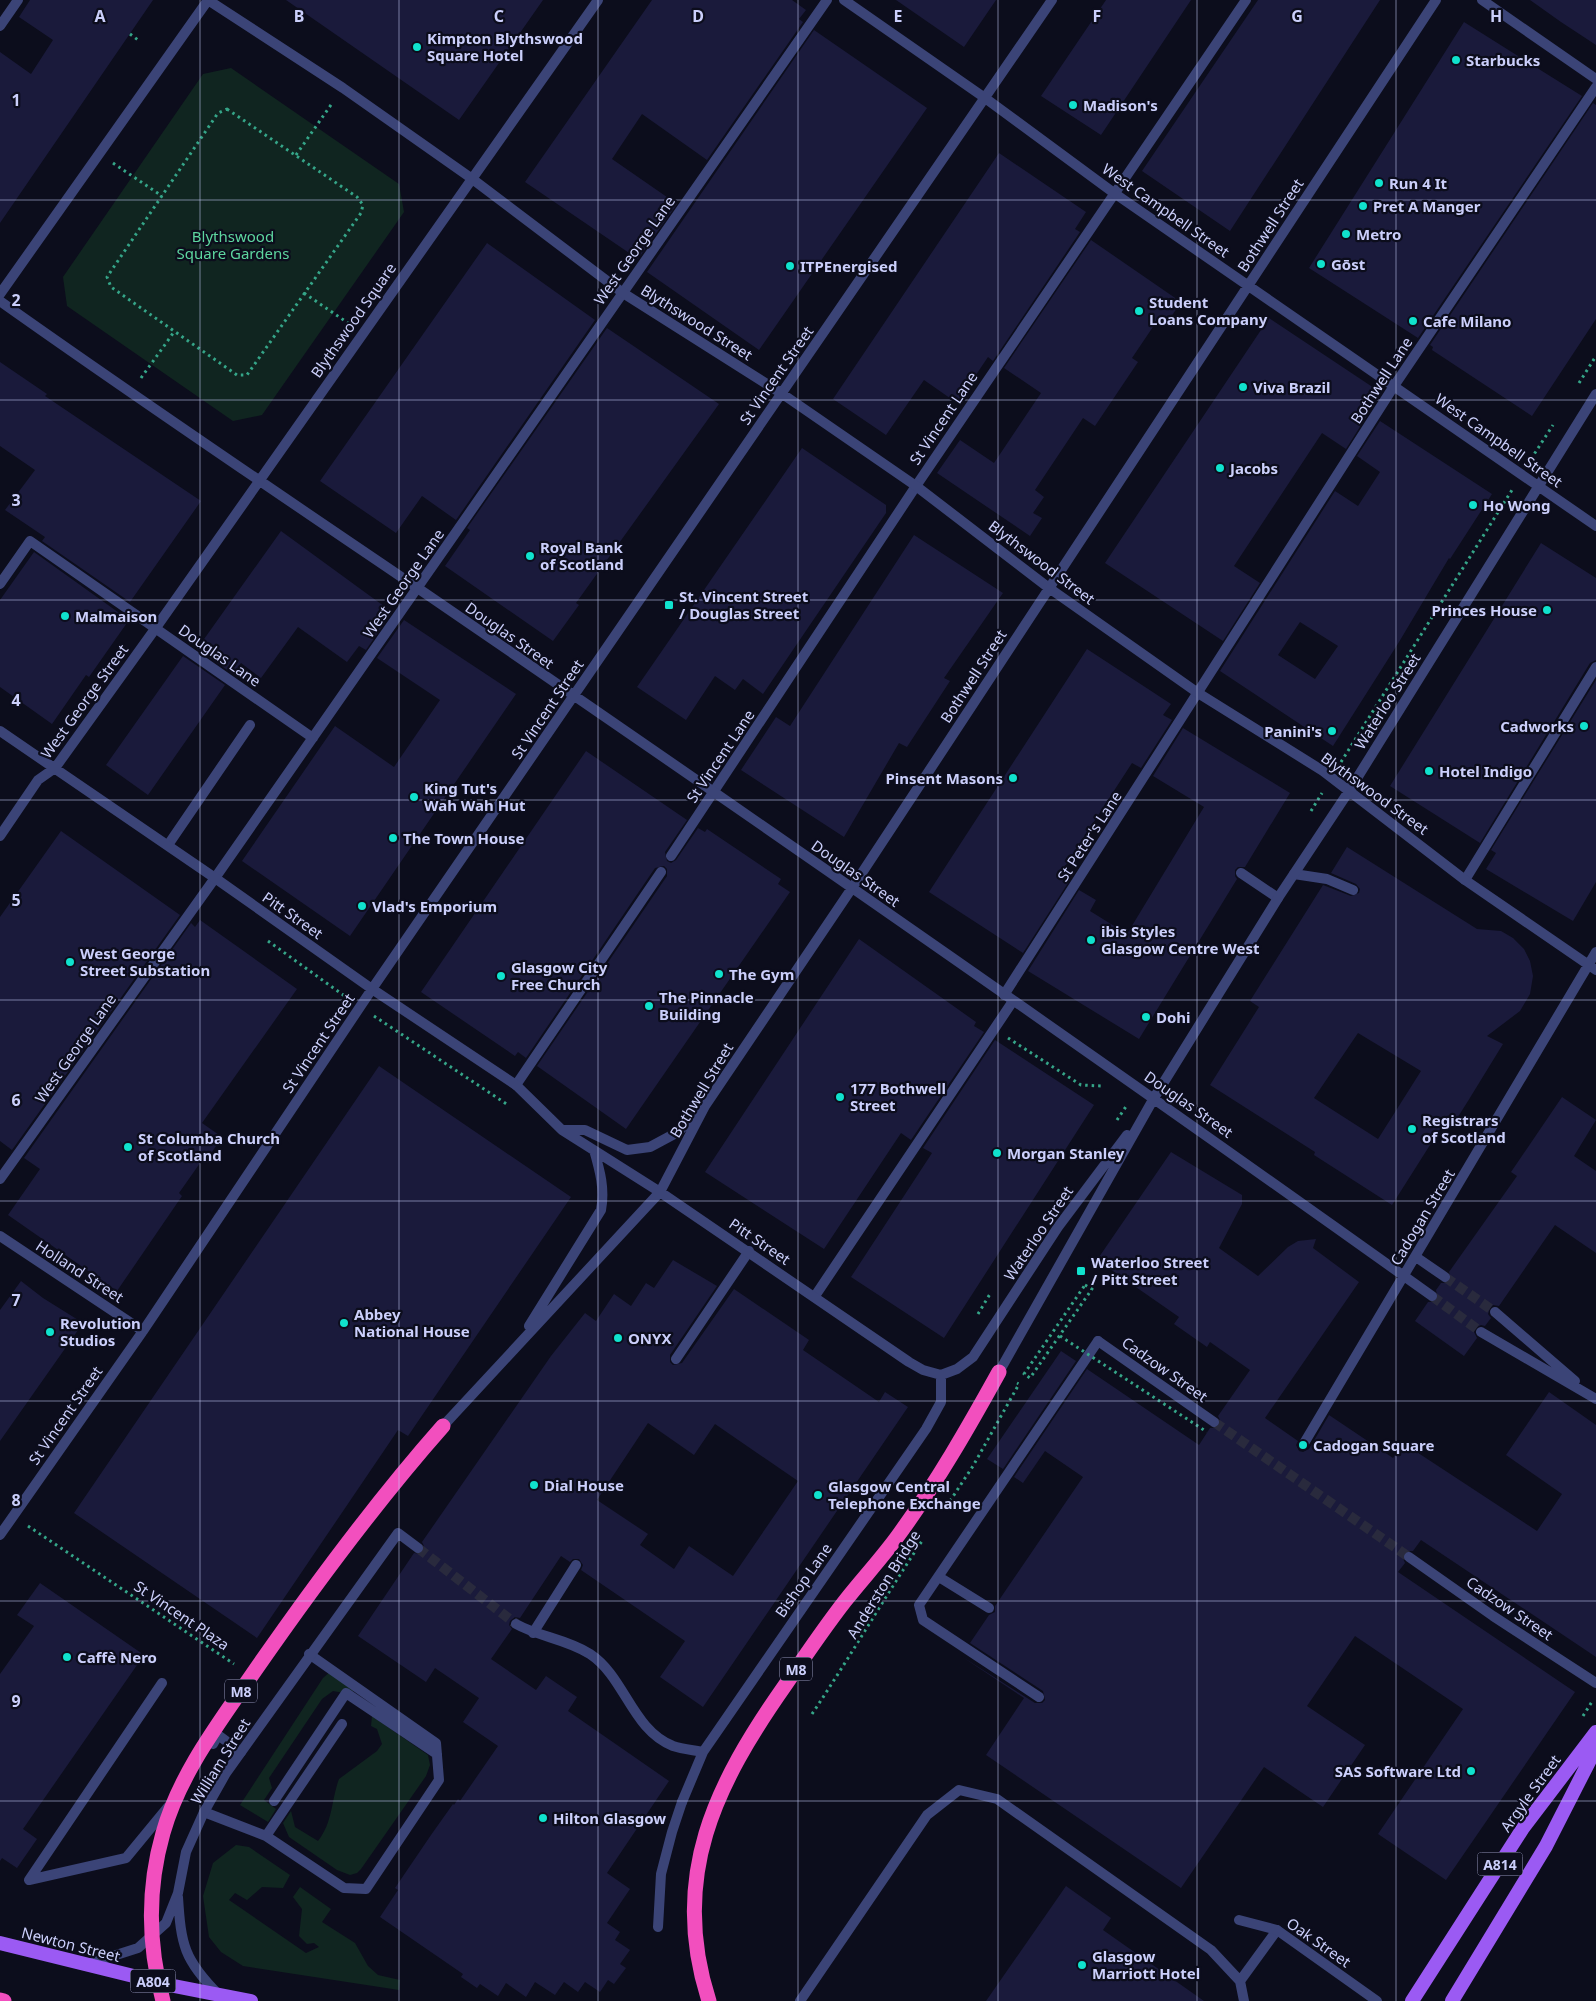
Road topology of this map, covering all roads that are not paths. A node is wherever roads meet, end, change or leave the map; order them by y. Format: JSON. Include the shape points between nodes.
{"nodes":[{"id":1,"x":18,"y":0,"type":"edge"},
{"id":2,"x":208,"y":0,"type":"edge"},
{"id":3,"x":598,"y":0,"type":"edge"},
{"id":4,"x":827,"y":0,"type":"edge"},
{"id":5,"x":844,"y":0,"type":"edge"},
{"id":6,"x":1052,"y":0,"type":"edge"},
{"id":7,"x":1246,"y":0,"type":"edge"},
{"id":8,"x":1436,"y":0,"type":"edge"},
{"id":9,"x":1482,"y":0,"type":"edge"},
{"id":10,"x":0,"y":26,"type":"edge"},
{"id":11,"x":1596,"y":79,"type":"edge"},
{"id":12,"x":1596,"y":87,"type":"edge"},
{"id":13,"x":985,"y":98,"type":"junction"},
{"id":14,"x":471,"y":178,"type":"junction"},
{"id":15,"x":1114,"y":193,"type":"junction"},
{"id":16,"x":1248,"y":285,"type":"junction"},
{"id":17,"x":623,"y":293,"type":"junction"},
{"id":18,"x":0,"y":294,"type":"edge"},
{"id":19,"x":0,"y":301,"type":"edge"},
{"id":20,"x":1394,"y":386,"type":"junction"},
{"id":21,"x":781,"y":393,"type":"junction"},
{"id":22,"x":1596,"y":394,"type":"edge"},
{"id":23,"x":258,"y":482,"type":"junction"},
{"id":24,"x":1538,"y":485,"type":"junction"},
{"id":25,"x":916,"y":486,"type":"junction"},
{"id":26,"x":1596,"y":526,"type":"edge"},
{"id":27,"x":0,"y":584,"type":"edge"},
{"id":28,"x":418,"y":588,"type":"junction"},
{"id":29,"x":1049,"y":588,"type":"junction"},
{"id":30,"x":156,"y":629,"type":"junction"},
{"id":31,"x":1596,"y":667,"type":"edge"},
{"id":32,"x":1198,"y":693,"type":"junction"},
{"id":33,"x":573,"y":697,"type":"junction"},
{"id":34,"x":250,"y":725,"type":"dead end"},
{"id":35,"x":0,"y":731,"type":"edge"},
{"id":36,"x":313,"y":738,"type":"junction"},
{"id":37,"x":55,"y":768,"type":"junction"},
{"id":38,"x":1349,"y":791,"type":"junction"},
{"id":39,"x":714,"y":793,"type":"junction"},
{"id":40,"x":0,"y":836,"type":"edge"},
{"id":41,"x":168,"y":846,"type":"junction"},
{"id":42,"x":671,"y":856,"type":"dead end"},
{"id":43,"x":661,"y":872,"type":"dead end"},
{"id":44,"x":1241,"y":873,"type":"dead end"},
{"id":45,"x":1294,"y":874,"type":"junction"},
{"id":46,"x":215,"y":878,"type":"junction"},
{"id":47,"x":1465,"y":880,"type":"junction"},
{"id":48,"x":852,"y":888,"type":"junction"},
{"id":49,"x":1353,"y":890,"type":"dead end"},
{"id":50,"x":1278,"y":898,"type":"junction"},
{"id":51,"x":1596,"y":952,"type":"edge"},
{"id":52,"x":1592,"y":967,"type":"edge"},
{"id":53,"x":372,"y":989,"type":"junction"},
{"id":54,"x":1009,"y":998,"type":"junction"},
{"id":55,"x":516,"y":1085,"type":"junction"},
{"id":56,"x":1154,"y":1098,"type":"junction"},
{"id":57,"x":705,"y":1106,"type":"junction"},
{"id":58,"x":562,"y":1130,"type":"junction"},
{"id":59,"x":594,"y":1150,"type":"junction"},
{"id":60,"x":0,"y":1179,"type":"edge"},
{"id":61,"x":660,"y":1192,"type":"junction"},
{"id":62,"x":0,"y":1236,"type":"edge"},
{"id":63,"x":748,"y":1251,"type":"junction"},
{"id":64,"x":1416,"y":1257,"type":"junction"},
{"id":65,"x":1404,"y":1276,"type":"junction"},
{"id":66,"x":1445,"y":1277,"type":"tunnel mouth"},
{"id":67,"x":815,"y":1296,"type":"junction"},
{"id":68,"x":1432,"y":1296,"type":"tunnel mouth"},
{"id":69,"x":1495,"y":1312,"type":"tunnel mouth"},
{"id":70,"x":143,"y":1331,"type":"junction"},
{"id":71,"x":1481,"y":1332,"type":"tunnel mouth"},
{"id":72,"x":513,"y":1350,"type":"junction"},
{"id":73,"x":676,"y":1359,"type":"dead end"},
{"id":74,"x":999,"y":1372,"type":"joint"},
{"id":75,"x":941,"y":1375,"type":"junction"},
{"id":76,"x":1595,"y":1399,"type":"edge"},
{"id":77,"x":1214,"y":1422,"type":"tunnel mouth"},
{"id":78,"x":442,"y":1426,"type":"joint"},
{"id":79,"x":1303,"y":1444,"type":"dead end"},
{"id":80,"x":1,"y":1530,"type":"edge"},
{"id":81,"x":418,"y":1548,"type":"tunnel mouth"},
{"id":82,"x":1409,"y":1557,"type":"tunnel mouth"},
{"id":83,"x":576,"y":1565,"type":"dead end"},
{"id":84,"x":939,"y":1577,"type":"junction"},
{"id":85,"x":990,"y":1608,"type":"dead end"},
{"id":86,"x":516,"y":1624,"type":"tunnel mouth"},
{"id":87,"x":533,"y":1633,"type":"junction"},
{"id":88,"x":309,"y":1654,"type":"junction"},
{"id":89,"x":162,"y":1683,"type":"dead end"},
{"id":90,"x":1596,"y":1683,"type":"edge"},
{"id":91,"x":1039,"y":1698,"type":"dead end"},
{"id":92,"x":342,"y":1724,"type":"dead end"},
{"id":93,"x":1596,"y":1732,"type":"edge"},
{"id":94,"x":1596,"y":1748,"type":"edge"},
{"id":95,"x":241,"y":1752,"type":"junction"},
{"id":96,"x":702,"y":1752,"type":"junction"},
{"id":97,"x":436,"y":1754,"type":"junction"},
{"id":98,"x":274,"y":1800,"type":"dead end"},
{"id":99,"x":204,"y":1812,"type":"junction"},
{"id":100,"x":266,"y":1836,"type":"junction"},
{"id":101,"x":178,"y":1894,"type":"junction"},
{"id":102,"x":1240,"y":1920,"type":"dead end"},
{"id":103,"x":658,"y":1927,"type":"dead end"},
{"id":104,"x":1277,"y":1930,"type":"junction"},
{"id":105,"x":0,"y":1943,"type":"edge"},
{"id":106,"x":88,"y":1964,"type":"junction"},
{"id":107,"x":1240,"y":1981,"type":"junction"},
{"id":108,"x":219,"y":1995,"type":"junction"},
{"id":109,"x":0,"y":2000,"type":"edge"},
{"id":110,"x":4,"y":2001,"type":"edge"},
{"id":111,"x":163,"y":2001,"type":"edge"},
{"id":112,"x":251,"y":2001,"type":"edge"},
{"id":113,"x":709,"y":2001,"type":"edge"},
{"id":114,"x":800,"y":2001,"type":"edge"},
{"id":115,"x":1244,"y":2001,"type":"edge"},
{"id":116,"x":1376,"y":2001,"type":"edge"},
{"id":117,"x":1412,"y":2001,"type":"edge"},
{"id":118,"x":1452,"y":2001,"type":"edge"}],
"edges":[{"from":1,"to":10,"type":"street"},
{"from":2,"to":14,"type":"street","via":[[343,88]]},
{"from":2,"to":18,"type":"street"},
{"from":3,"to":14,"type":"street"},
{"from":4,"to":17,"type":"street","name":"West George Lane"},
{"from":5,"to":13,"type":"street","name":"West Campbell Street"},
{"from":6,"to":13,"type":"street","name":"St Vincent Street"},
{"from":7,"to":15,"type":"street","name":"St Vincent Lane"},
{"from":8,"to":16,"type":"street","name":"Bothwell Street"},
{"from":9,"to":11,"type":"street"},
{"from":12,"to":20,"type":"street","name":"Bothwell Lane"},
{"from":13,"to":15,"type":"street","name":"West Campbell Street"},
{"from":13,"to":21,"type":"street","name":"St Vincent Street"},
{"from":14,"to":17,"type":"street","name":"Blythswood Street"},
{"from":14,"to":23,"type":"street","name":"Blythswood Square"},
{"from":15,"to":16,"type":"street","name":"West Campbell Street"},
{"from":15,"to":25,"type":"street","name":"St Vincent Lane"},
{"from":16,"to":20,"type":"street","name":"West Campbell Street"},
{"from":16,"to":29,"type":"street","name":"Bothwell Street"},
{"from":17,"to":21,"type":"street","name":"Blythswood Street"},
{"from":17,"to":28,"type":"street","name":"West George Lane"},
{"from":19,"to":23,"type":"street"},
{"from":20,"to":24,"type":"street","name":"West Campbell Street"},
{"from":20,"to":32,"type":"street","name":"Bothwell Lane"},
{"from":21,"to":25,"type":"street","name":"Blythswood Street"},
{"from":21,"to":33,"type":"street","name":"St Vincent Street"},
{"from":22,"to":24,"type":"street","name":"Waterloo Street"},
{"from":23,"to":28,"type":"street","name":"Douglas Street"},
{"from":23,"to":30,"type":"street","name":"West George Street"},
{"from":24,"to":26,"type":"street","name":"West Campbell Street"},
{"from":24,"to":38,"type":"street","name":"Waterloo Street"},
{"from":25,"to":29,"type":"street","name":"Blythswood Street"},
{"from":25,"to":39,"type":"street","name":"St Vincent Lane"},
{"from":27,"to":30,"type":"street","name":"Douglas Lane","via":[[30,541]]},
{"from":28,"to":33,"type":"street","name":"Douglas Street"},
{"from":28,"to":36,"type":"street","name":"West George Lane"},
{"from":29,"to":32,"type":"street","name":"Blythswood Street"},
{"from":29,"to":48,"type":"street","name":"Bothwell Street"},
{"from":30,"to":36,"type":"street","name":"Douglas Lane"},
{"from":30,"to":37,"type":"street","name":"West George Street"},
{"from":31,"to":47,"type":"street"},
{"from":32,"to":38,"type":"street","name":"Blythswood Street"},
{"from":32,"to":54,"type":"street","name":"St Peter's Lane"},
{"from":33,"to":39,"type":"street","name":"Douglas Street"},
{"from":33,"to":53,"type":"street","name":"St Vincent Street"},
{"from":34,"to":41,"type":"street"},
{"from":35,"to":37,"type":"street","name":"Pitt Street"},
{"from":36,"to":46,"type":"street","name":"West George Lane"},
{"from":37,"to":40,"type":"street","name":"West George Street","via":[[38,780]]},
{"from":37,"to":41,"type":"street","name":"Pitt Street"},
{"from":38,"to":45,"type":"street","name":"Waterloo Street"},
{"from":38,"to":47,"type":"street","name":"Blythswood Street"},
{"from":39,"to":42,"type":"street","name":"St Vincent Lane"},
{"from":39,"to":48,"type":"street","name":"Douglas Street"},
{"from":41,"to":46,"type":"street","name":"Pitt Street"},
{"from":43,"to":55,"type":"street"},
{"from":44,"to":50,"type":"street"},
{"from":45,"to":49,"type":"street","via":[[1327,879]]},
{"from":45,"to":50,"type":"street","name":"Waterloo Street"},
{"from":46,"to":53,"type":"street","name":"Pitt Street"},
{"from":46,"to":60,"type":"street","name":"West George Lane"},
{"from":47,"to":52,"type":"street","name":"Blythswood Street"},
{"from":48,"to":54,"type":"street","name":"Douglas Street"},
{"from":48,"to":57,"type":"street","name":"Bothwell Street"},
{"from":50,"to":56,"type":"street","name":"Waterloo Street"},
{"from":51,"to":52,"type":"street","name":"Cadogan Street"},
{"from":52,"to":64,"type":"street","name":"Cadogan Street"},
{"from":53,"to":55,"type":"street","name":"Pitt Street"},
{"from":53,"to":70,"type":"street","name":"St Vincent Street"},
{"from":54,"to":56,"type":"street","name":"Douglas Street"},
{"from":54,"to":67,"type":"street","name":"St Peter's Lane","via":[[993,1028]]},
{"from":55,"to":58,"type":"street","name":"Pitt Street"},
{"from":56,"to":65,"type":"street","name":"Douglas Street"},
{"from":56,"to":74,"type":"street","name":"Waterloo Street"},
{"from":56,"to":75,"type":"street","name":"Waterloo Street","via":[[1058,1227],[973,1357],[958,1369]]},
{"from":57,"to":58,"type":"street","via":[[678,1132],[650,1147],[627,1150],[585,1130]]},
{"from":57,"to":61,"type":"street","name":"Bothwell Street"},
{"from":58,"to":59,"type":"street","name":"Pitt Street"},
{"from":59,"to":61,"type":"street","name":"Pitt Street"},
{"from":59,"to":72,"type":"street","name":"Bothwell Street","via":[[601,1175],[601,1210]]},
{"from":61,"to":63,"type":"street","name":"Pitt Street"},
{"from":61,"to":72,"type":"street","name":"Bothwell Street"},
{"from":62,"to":70,"type":"street","name":"Holland Street"},
{"from":63,"to":67,"type":"street","name":"Pitt Street"},
{"from":63,"to":73,"type":"street"},
{"from":64,"to":65,"type":"street","name":"Cadogan Street"},
{"from":64,"to":66,"type":"street"},
{"from":65,"to":68,"type":"street","name":"Douglas Street"},
{"from":65,"to":79,"type":"street","name":"Cadogan Street"},
{"from":67,"to":75,"type":"street","name":"Pitt Street","via":[[923,1370]]},
{"from":69,"to":76,"type":"street"},
{"from":70,"to":80,"type":"street","name":"St Vincent Street"},
{"from":71,"to":76,"type":"street"},
{"from":72,"to":78,"type":"street","name":"Bothwell Street"},
{"from":74,"to":113,"type":"highway","number":"M8","via":[[955,1452],[900,1534],[830,1621],[769,1708],[720,1792],[706,1828],[694,1889],[696,1945]]},
{"from":75,"to":96,"type":"street","name":"Bishop Lane","via":[[942,1402],[926,1429]]},
{"from":77,"to":84,"type":"street","name":"Cadzow Street","via":[[1098,1341]]},
{"from":78,"to":111,"type":"highway","number":"M8","bridge":true,"via":[[343,1546],[206,1740],[180,1789],[164,1831],[152,1886],[152,1950]]},
{"from":81,"to":88,"type":"street","name":"William Street","via":[[398,1533]]},
{"from":82,"to":90,"type":"street","name":"Cadzow Street"},
{"from":83,"to":87,"type":"street"},
{"from":84,"to":85,"type":"street"},
{"from":84,"to":91,"type":"street","via":[[919,1605],[923,1620]]},
{"from":86,"to":87,"type":"street"},
{"from":87,"to":96,"type":"street","via":[[591,1654],[611,1675],[653,1734],[672,1746]]},
{"from":88,"to":95,"type":"street","name":"William Street"},
{"from":88,"to":97,"type":"street","via":[[436,1743]]},
{"from":89,"to":95,"type":"street","via":[[29,1880],[126,1858],[191,1780],[218,1735]]},
{"from":92,"to":100,"type":"street"},
{"from":93,"to":117,"type":"main road","name":"Argyle Street","number":"A814","via":[[1523,1828]]},
{"from":94,"to":118,"type":"main road","name":"Argyle Street","number":"A814","via":[[1546,1846]]},
{"from":95,"to":99,"type":"street","name":"William Street"},
{"from":96,"to":103,"type":"street","name":"Bishop Lane","via":[[682,1802],[661,1874]]},
{"from":97,"to":98,"type":"street","via":[[346,1693]]},
{"from":97,"to":100,"type":"street","via":[[439,1780],[366,1889],[344,1888]]},
{"from":99,"to":100,"type":"street"},
{"from":99,"to":101,"type":"street","name":"William Street","via":[[186,1852]]},
{"from":101,"to":106,"type":"street","name":"William Street","via":[[166,1923],[138,1948]]},
{"from":101,"to":108,"type":"street","name":"William Street","via":[[179,1921],[186,1955]]},
{"from":102,"to":104,"type":"street","name":"Oak Street"},
{"from":104,"to":107,"type":"street"},
{"from":104,"to":116,"type":"street","name":"Oak Street"},
{"from":105,"to":106,"type":"main road","name":"Newton Street","number":"A804"},
{"from":106,"to":108,"type":"main road","name":"Newton Street","number":"A804"},
{"from":107,"to":114,"type":"street","via":[[1211,1950],[996,1798],[960,1790],[927,1815]]},
{"from":107,"to":115,"type":"street"},
{"from":108,"to":112,"type":"main road","name":"Newton Street","number":"A804"},
{"from":109,"to":110,"type":"highway"}]}
